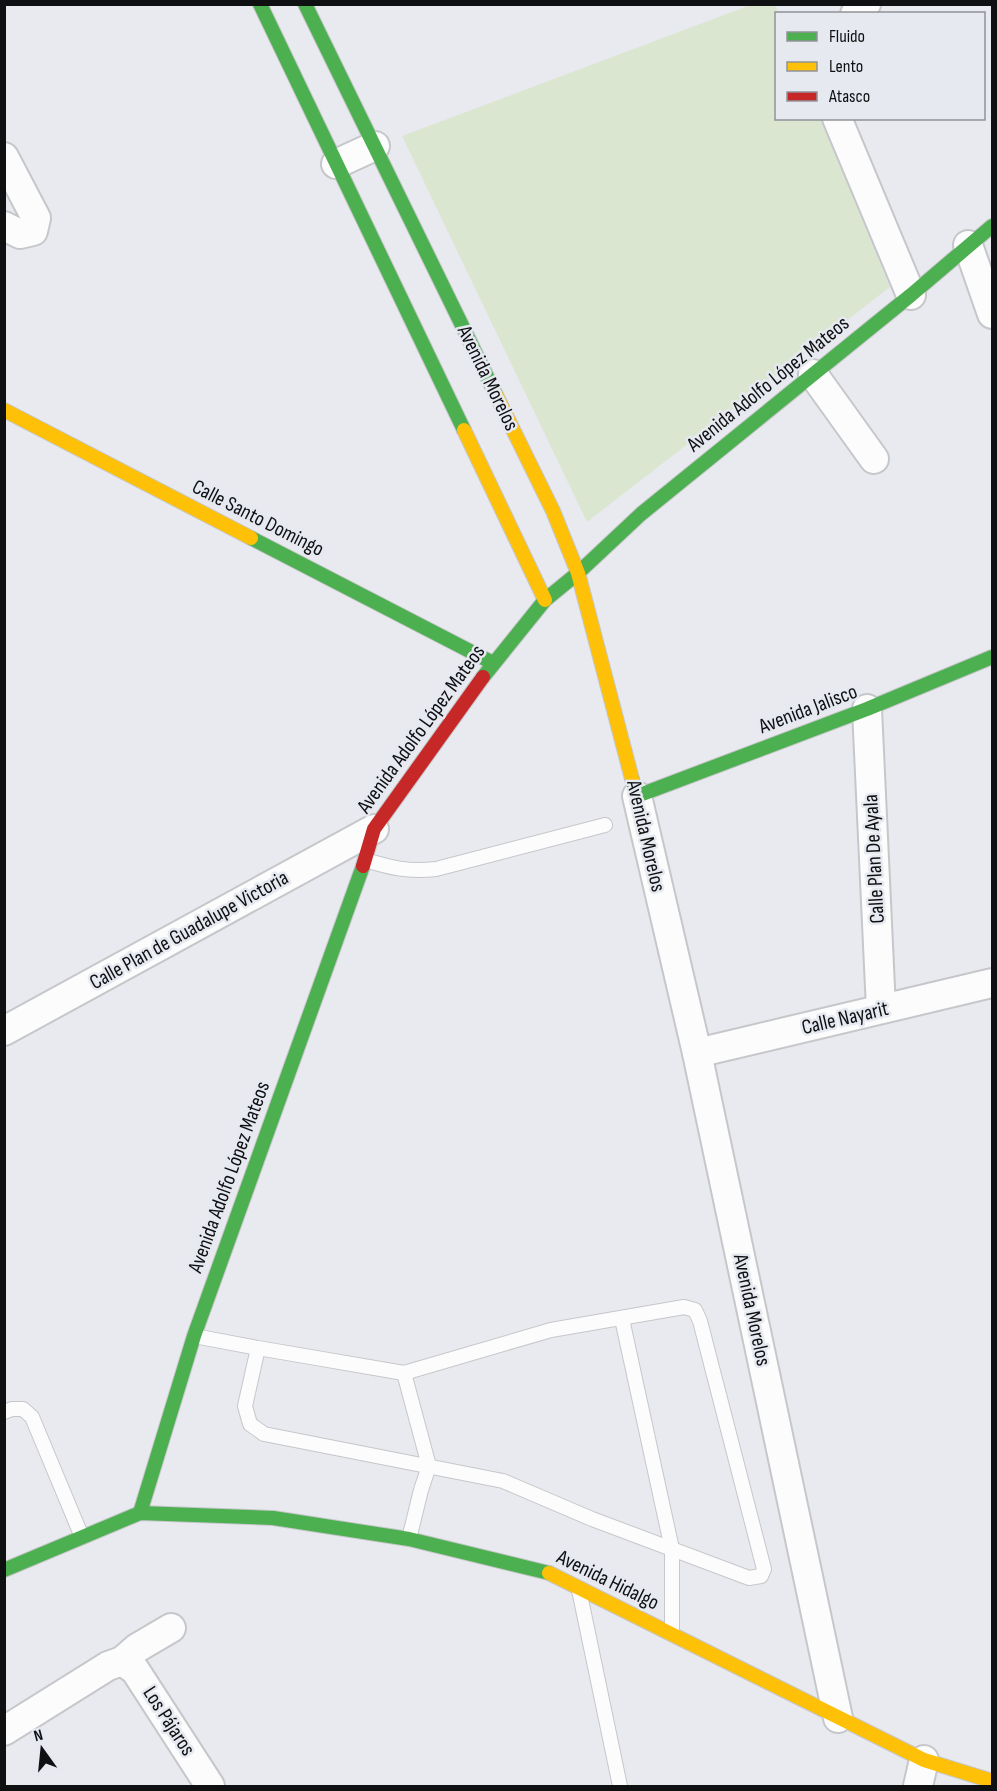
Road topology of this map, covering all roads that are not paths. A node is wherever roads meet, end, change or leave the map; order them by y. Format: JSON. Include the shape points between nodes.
{"nodes":[{"id":1,"x":260,"y":4,"type":"edge"},
{"id":2,"x":305,"y":4,"type":"edge"},
{"id":3,"x":838,"y":120,"type":"edge"},
{"id":4,"x":375,"y":146,"type":"junction"},
{"id":5,"x":4,"y":157,"type":"edge"},
{"id":6,"x":336,"y":164,"type":"junction"},
{"id":7,"x":4,"y":226,"type":"edge"},
{"id":8,"x":993,"y":226,"type":"edge"},
{"id":9,"x":968,"y":245,"type":"junction"},
{"id":10,"x":911,"y":295,"type":"junction"},
{"id":11,"x":993,"y":314,"type":"edge"},
{"id":12,"x":813,"y":374,"type":"junction"},
{"id":13,"x":4,"y":410,"type":"edge"},
{"id":14,"x":874,"y":459,"type":"dead end"},
{"id":15,"x":578,"y":573,"type":"junction"},
{"id":16,"x":545,"y":600,"type":"junction"},
{"id":17,"x":993,"y":657,"type":"edge"},
{"id":18,"x":492,"y":663,"type":"junction"},
{"id":19,"x":867,"y":708,"type":"junction"},
{"id":20,"x":637,"y":796,"type":"junction"},
{"id":21,"x":605,"y":825,"type":"dead end"},
{"id":22,"x":374,"y":829,"type":"junction"},
{"id":23,"x":365,"y":860,"type":"junction"},
{"id":24,"x":993,"y":983,"type":"edge"},
{"id":25,"x":881,"y":1009,"type":"junction"},
{"id":26,"x":4,"y":1031,"type":"edge"},
{"id":27,"x":697,"y":1053,"type":"junction"},
{"id":28,"x":622,"y":1319,"type":"junction"},
{"id":29,"x":194,"y":1336,"type":"junction"},
{"id":30,"x":258,"y":1348,"type":"junction"},
{"id":31,"x":404,"y":1373,"type":"junction"},
{"id":32,"x":4,"y":1412,"type":"edge"},
{"id":33,"x":429,"y":1466,"type":"junction"},
{"id":34,"x":140,"y":1513,"type":"junction"},
{"id":35,"x":82,"y":1537,"type":"junction"},
{"id":36,"x":409,"y":1539,"type":"junction"},
{"id":37,"x":672,"y":1549,"type":"junction"},
{"id":38,"x":4,"y":1570,"type":"edge"},
{"id":39,"x":579,"y":1588,"type":"junction"},
{"id":40,"x":171,"y":1628,"type":"dead end"},
{"id":41,"x":672,"y":1635,"type":"junction"},
{"id":42,"x":122,"y":1661,"type":"junction"},
{"id":43,"x":838,"y":1718,"type":"junction"},
{"id":44,"x":4,"y":1731,"type":"edge"},
{"id":45,"x":921,"y":1773,"type":"edge"},
{"id":46,"x":992,"y":1782,"type":"edge"},
{"id":47,"x":210,"y":1786,"type":"edge"},
{"id":48,"x":620,"y":1786,"type":"edge"}],
"edges":[{"from":1,"to":6,"type":"main road"},
{"from":2,"to":4,"type":"main road","name":"Avenida Morelos"},
{"from":3,"to":10,"type":"street"},
{"from":4,"to":6,"type":"street"},
{"from":4,"to":15,"type":"main road","name":"Avenida Morelos","via":[[554,511]]},
{"from":5,"to":7,"type":"street","via":[[36,218],[33,231],[20,234]]},
{"from":6,"to":16,"type":"main road"},
{"from":8,"to":9,"type":"main road","name":"Avenida Adolfo López Mateos"},
{"from":9,"to":10,"type":"main road","name":"Avenida Adolfo López Mateos"},
{"from":9,"to":11,"type":"street"},
{"from":10,"to":12,"type":"main road","name":"Avenida Adolfo López Mateos"},
{"from":12,"to":14,"type":"street"},
{"from":12,"to":15,"type":"main road","name":"Avenida Adolfo López Mateos","via":[[641,514]]},
{"from":13,"to":18,"type":"main road","name":"Calle Santo Domingo"},
{"from":15,"to":16,"type":"main road","name":"Avenida Adolfo López Mateos"},
{"from":15,"to":20,"type":"main road","name":"Avenida Morelos"},
{"from":16,"to":18,"type":"main road","name":"Avenida Adolfo López Mateos"},
{"from":17,"to":19,"type":"main road","name":"Avenida Jalisco"},
{"from":18,"to":22,"type":"main road","name":"Avenida Adolfo López Mateos"},
{"from":19,"to":20,"type":"main road","name":"Avenida Jalisco"},
{"from":19,"to":25,"type":"street","name":"Calle Plan De Ayala"},
{"from":20,"to":27,"type":"street","name":"Avenida Morelos"},
{"from":21,"to":23,"type":"lane","via":[[436,869],[400,870]]},
{"from":22,"to":23,"type":"main road","name":"Avenida Adolfo López Mateos"},
{"from":22,"to":26,"type":"street","name":"Calle Plan de Guadalupe Victoria"},
{"from":23,"to":29,"type":"main road","name":"Avenida Adolfo López Mateos"},
{"from":24,"to":25,"type":"street","name":"Calle Nayarit"},
{"from":25,"to":27,"type":"street","name":"Calle Nayarit"},
{"from":27,"to":43,"type":"street","name":"Avenida Morelos"},
{"from":28,"to":31,"type":"lane","via":[[550,1330]]},
{"from":28,"to":37,"type":"lane"},
{"from":28,"to":37,"type":"lane","via":[[684,1307],[695,1310],[764,1569],[761,1576],[748,1578]]},
{"from":29,"to":30,"type":"lane"},
{"from":29,"to":34,"type":"main road","name":"Avenida Adolfo López Mateos"},
{"from":30,"to":31,"type":"lane"},
{"from":30,"to":33,"type":"lane","via":[[245,1406],[250,1424],[264,1434]]},
{"from":31,"to":33,"type":"lane"},
{"from":32,"to":35,"type":"lane","via":[[23,1409],[32,1417]]},
{"from":33,"to":36,"type":"lane"},
{"from":33,"to":37,"type":"lane","via":[[503,1481]]},
{"from":34,"to":35,"type":"main road"},
{"from":34,"to":36,"type":"main road","name":"Avenida Hidalgo","via":[[273,1518]]},
{"from":35,"to":38,"type":"main road"},
{"from":36,"to":39,"type":"main road","name":"Avenida Hidalgo","via":[[547,1572]]},
{"from":37,"to":41,"type":"lane"},
{"from":39,"to":41,"type":"main road","name":"Avenida Hidalgo"},
{"from":39,"to":48,"type":"lane"},
{"from":40,"to":42,"type":"street"},
{"from":41,"to":43,"type":"main road","name":"Avenida Hidalgo"},
{"from":42,"to":44,"type":"street"},
{"from":42,"to":47,"type":"street","name":"Los Pájaros","via":[[135,1670]]},
{"from":43,"to":45,"type":"main road","name":"Avenida Hidalgo"},
{"from":45,"to":46,"type":"main road","name":"Avenida Hidalgo"}]}
